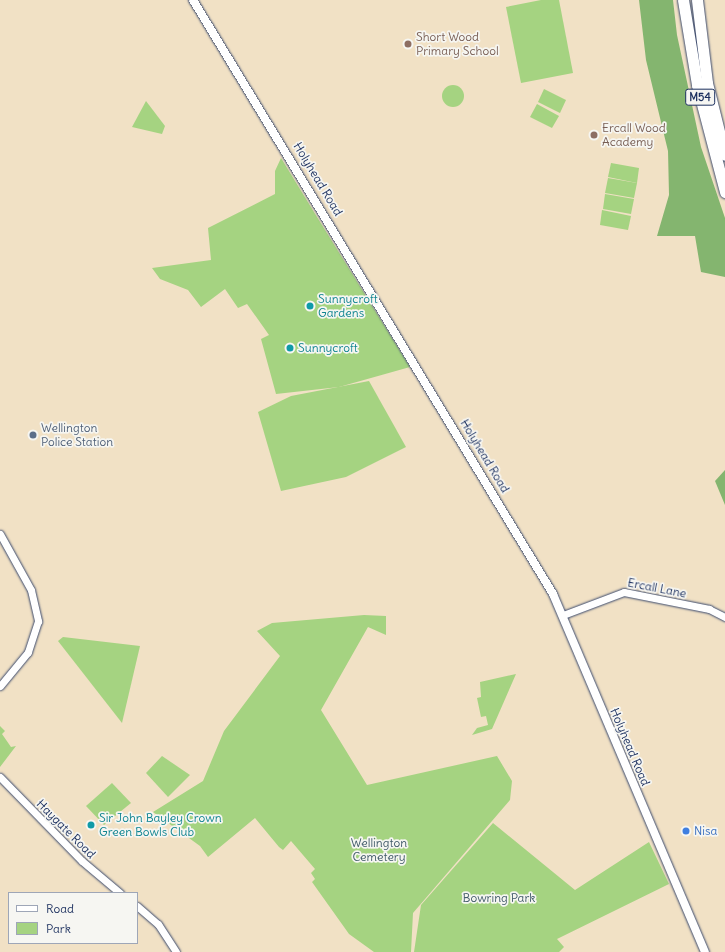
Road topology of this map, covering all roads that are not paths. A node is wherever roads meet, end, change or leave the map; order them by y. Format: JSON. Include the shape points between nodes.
{"nodes":[{"id":1,"x":193,"y":0,"type":"edge"},
{"id":2,"x":683,"y":0,"type":"edge"},
{"id":3,"x":697,"y":0,"type":"edge"},
{"id":4,"x":725,"y":155,"type":"edge"},
{"id":5,"x":725,"y":192,"type":"edge"},
{"id":6,"x":0,"y":534,"type":"edge"},
{"id":7,"x":563,"y":615,"type":"junction"},
{"id":8,"x":725,"y":617,"type":"edge"},
{"id":9,"x":0,"y":686,"type":"edge"},
{"id":10,"x":0,"y":777,"type":"edge"},
{"id":11,"x":119,"y":892,"type":"edge"},
{"id":12,"x":138,"y":907,"type":"edge"},
{"id":13,"x":176,"y":952,"type":"edge"},
{"id":14,"x":704,"y":952,"type":"edge"}],
"edges":[{"from":1,"to":7,"type":"main road","name":"Holyhead Road","via":[[429,386]]},
{"from":2,"to":5,"type":"highway","number":"M54","via":[[697,85]]},
{"from":3,"to":4,"type":"highway","number":"M54","via":[[707,83]]},
{"from":6,"to":9,"type":"street","via":[[23,572],[38,616],[38,626],[28,652]]},
{"from":7,"to":8,"type":"street","name":"Ercall Lane","via":[[624,592],[710,609]]},
{"from":7,"to":14,"type":"main road","name":"Holyhead Road"},
{"from":10,"to":11,"type":"street","name":"Haygate Road","via":[[82,860]]},
{"from":12,"to":13,"type":"street","via":[[158,924]]}]}
